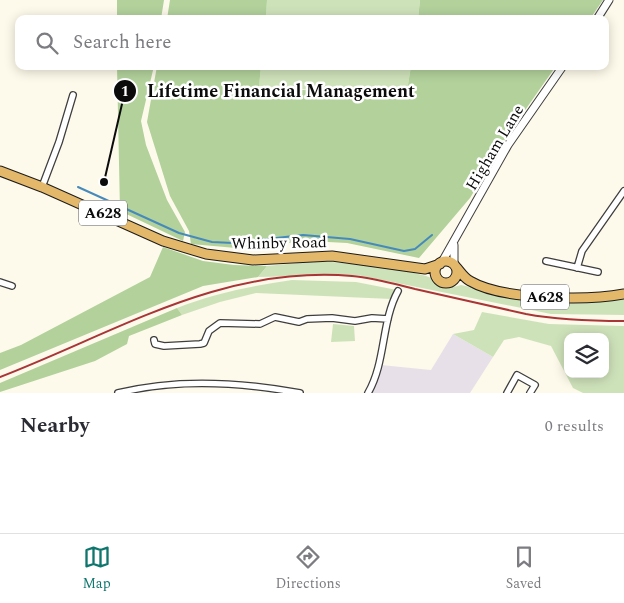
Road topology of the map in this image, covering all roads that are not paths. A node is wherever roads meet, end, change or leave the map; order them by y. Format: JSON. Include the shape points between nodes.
{"nodes":[{"id":1,"x":609,"y":0,"type":"edge"},
{"id":2,"x":600,"y":15,"type":"edge"},
{"id":3,"x":560,"y":70,"type":"edge"},
{"id":4,"x":73,"y":96,"type":"dead end"},
{"id":5,"x":0,"y":171,"type":"edge"},
{"id":6,"x":42,"y":187,"type":"junction"},
{"id":7,"x":624,"y":191,"type":"edge"},
{"id":8,"x":454,"y":244,"type":"junction"},
{"id":9,"x":546,"y":261,"type":"dead end"},
{"id":10,"x":441,"y":263,"type":"junction"},
{"id":11,"x":455,"y":266,"type":"junction"},
{"id":12,"x":577,"y":268,"type":"junction"},
{"id":13,"x":424,"y":269,"type":"junction"},
{"id":14,"x":598,"y":272,"type":"dead end"},
{"id":15,"x":439,"y":280,"type":"junction"},
{"id":16,"x":468,"y":280,"type":"junction"},
{"id":17,"x":0,"y":282,"type":"edge"},
{"id":18,"x":451,"y":282,"type":"junction"},
{"id":19,"x":12,"y":286,"type":"dead end"},
{"id":20,"x":398,"y":291,"type":"dead end"},
{"id":21,"x":624,"y":294,"type":"edge"},
{"id":22,"x":388,"y":319,"type":"junction"},
{"id":23,"x":154,"y":340,"type":"dead end"},
{"id":24,"x":118,"y":393,"type":"edge"},
{"id":25,"x":300,"y":393,"type":"edge"},
{"id":26,"x":368,"y":393,"type":"edge"},
{"id":27,"x":507,"y":393,"type":"edge"},
{"id":28,"x":530,"y":393,"type":"edge"}],
"edges":[{"from":1,"to":2,"type":"street"},
{"from":3,"to":8,"type":"street","name":"Higham Lane","via":[[508,145]]},
{"from":4,"to":6,"type":"street"},
{"from":5,"to":6,"type":"highway","name":"Whinby Road","number":"A628"},
{"from":6,"to":13,"type":"highway","name":"Whinby Road","number":"A628","via":[[163,241],[206,254],[253,260],[332,256]]},
{"from":7,"to":12,"type":"street","via":[[582,251]]},
{"from":8,"to":10,"type":"street","name":"Higham Lane"},
{"from":8,"to":11,"type":"street","name":"Higham Lane"},
{"from":9,"to":12,"type":"street"},
{"from":10,"to":11,"type":"highway","name":"Whinby Road","number":"A628"},
{"from":10,"to":13,"type":"highway","name":"Whinby Road","number":"A628"},
{"from":10,"to":15,"type":"highway","via":[[436,272]]},
{"from":11,"to":16,"type":"highway"},
{"from":11,"to":18,"type":"highway","via":[[457,274]]},
{"from":12,"to":14,"type":"street"},
{"from":13,"to":15,"type":"highway","name":"Whinby Road","number":"A628"},
{"from":15,"to":18,"type":"highway","name":"Whinby Road","number":"A628"},
{"from":16,"to":18,"type":"highway","name":"Whinby Road","number":"A628"},
{"from":16,"to":21,"type":"highway","name":"Whinby Road","number":"A628","via":[[504,291],[537,296],[575,298]]},
{"from":17,"to":19,"type":"street"},
{"from":20,"to":22,"type":"street"},
{"from":22,"to":23,"type":"street","via":[[355,321],[332,318],[299,322],[275,317],[260,324],[220,323],[200,344],[164,346],[155,344]]},
{"from":22,"to":26,"type":"street"},
{"from":24,"to":25,"type":"street","via":[[188,384],[246,385]]},
{"from":27,"to":28,"type":"street","via":[[517,375],[535,385]]}]}
